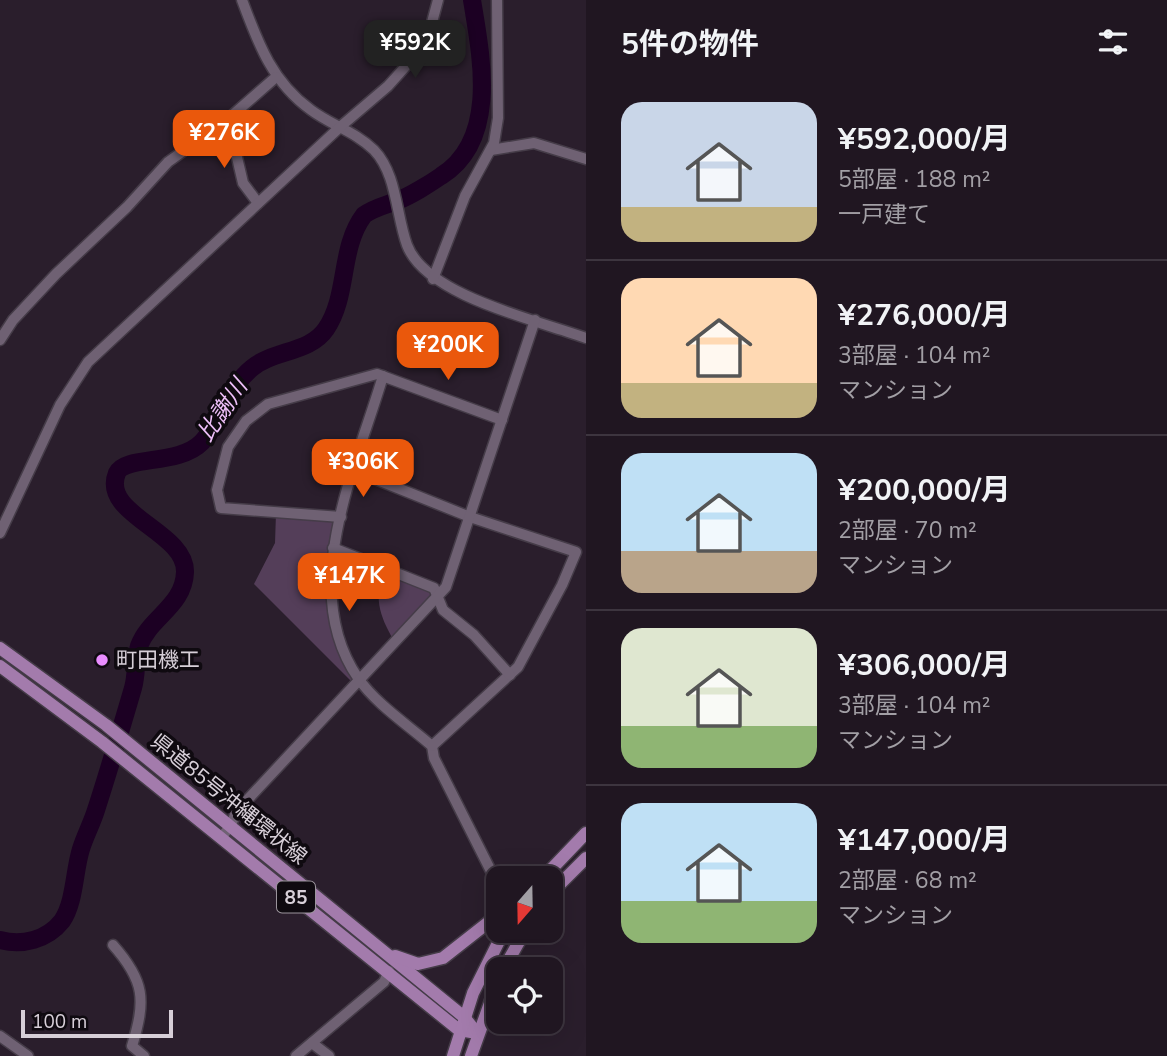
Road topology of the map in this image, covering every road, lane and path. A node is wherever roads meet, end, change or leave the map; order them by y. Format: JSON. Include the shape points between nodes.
{"nodes":[{"id":1,"x":242,"y":0,"type":"edge"},
{"id":2,"x":438,"y":0,"type":"edge"},
{"id":3,"x":497,"y":0,"type":"edge"},
{"id":4,"x":276,"y":77,"type":"junction"},
{"id":5,"x":228,"y":119,"type":"junction"},
{"id":6,"x":340,"y":127,"type":"junction"},
{"id":7,"x":491,"y":150,"type":"junction"},
{"id":8,"x":586,"y":159,"type":"edge"},
{"id":9,"x":258,"y":203,"type":"junction"},
{"id":10,"x":433,"y":279,"type":"junction"},
{"id":11,"x":536,"y":320,"type":"junction"},
{"id":12,"x":586,"y":338,"type":"edge"},
{"id":13,"x":0,"y":340,"type":"edge"},
{"id":14,"x":383,"y":376,"type":"junction"},
{"id":15,"x":502,"y":420,"type":"junction"},
{"id":16,"x":355,"y":471,"type":"junction"},
{"id":17,"x":341,"y":517,"type":"junction"},
{"id":18,"x":470,"y":517,"type":"junction"},
{"id":19,"x":1,"y":529,"type":"edge"},
{"id":20,"x":333,"y":548,"type":"junction"},
{"id":21,"x":438,"y":594,"type":"junction"},
{"id":22,"x":0,"y":648,"type":"edge"},
{"id":23,"x":0,"y":666,"type":"edge"},
{"id":24,"x":510,"y":675,"type":"junction"},
{"id":25,"x":359,"y":680,"type":"junction"},
{"id":26,"x":432,"y":746,"type":"junction"},
{"id":27,"x":231,"y":825,"type":"junction"},
{"id":28,"x":586,"y":833,"type":"edge"},
{"id":29,"x":221,"y":838,"type":"junction"},
{"id":30,"x":586,"y":858,"type":"edge"},
{"id":31,"x":488,"y":866,"type":"edge"},
{"id":32,"x":554,"y":866,"type":"edge"},
{"id":33,"x":564,"y":880,"type":"edge"},
{"id":34,"x":486,"y":924,"type":"edge"},
{"id":35,"x":497,"y":943,"type":"edge"},
{"id":36,"x":113,"y":944,"type":"dead end"},
{"id":37,"x":388,"y":954,"type":"junction"},
{"id":38,"x":389,"y":971,"type":"junction"},
{"id":39,"x":486,"y":1010,"type":"edge"},
{"id":40,"x":464,"y":1017,"type":"junction"},
{"id":41,"x":459,"y":1030,"type":"junction"},
{"id":42,"x":477,"y":1033,"type":"junction"},
{"id":43,"x":0,"y":1036,"type":"edge"},
{"id":44,"x":313,"y":1043,"type":"junction"},
{"id":45,"x":28,"y":1056,"type":"edge"},
{"id":46,"x":144,"y":1056,"type":"edge"},
{"id":47,"x":296,"y":1056,"type":"edge"},
{"id":48,"x":329,"y":1056,"type":"edge"},
{"id":49,"x":453,"y":1056,"type":"edge"},
{"id":50,"x":471,"y":1056,"type":"edge"}],
"edges":[{"from":1,"to":4,"type":"street"},
{"from":2,"to":6,"type":"street","via":[[431,26],[414,57]]},
{"from":3,"to":7,"type":"street","via":[[498,118]]},
{"from":4,"to":5,"type":"street"},
{"from":4,"to":6,"type":"street","via":[[310,110]]},
{"from":5,"to":9,"type":"street","via":[[243,183]]},
{"from":5,"to":13,"type":"street","via":[[168,162],[56,274]]},
{"from":6,"to":9,"type":"street"},
{"from":6,"to":10,"type":"street","via":[[374,151],[384,164],[408,247]]},
{"from":7,"to":8,"type":"street","via":[[534,143]]},
{"from":7,"to":10,"type":"street","via":[[465,196]]},
{"from":9,"to":19,"type":"street","via":[[88,362],[60,405]]},
{"from":10,"to":11,"type":"street"},
{"from":11,"to":12,"type":"street"},
{"from":11,"to":15,"type":"street"},
{"from":14,"to":15,"type":"street"},
{"from":14,"to":16,"type":"street"},
{"from":14,"to":17,"type":"street","via":[[350,380],[256,411],[228,447],[219,474],[221,508]]},
{"from":15,"to":18,"type":"street"},
{"from":16,"to":17,"type":"street"},
{"from":16,"to":18,"type":"street"},
{"from":17,"to":20,"type":"street"},
{"from":18,"to":21,"type":"street","via":[[446,587]]},
{"from":18,"to":24,"type":"street","via":[[576,552],[527,654]]},
{"from":20,"to":21,"type":"street","via":[[420,582]]},
{"from":20,"to":25,"type":"street","via":[[329,591],[333,616]]},
{"from":21,"to":24,"type":"street","via":[[443,610],[474,635]]},
{"from":21,"to":25,"type":"street"},
{"from":22,"to":27,"type":"main road","name":"県道85号沖縄環状線","number":"85"},
{"from":23,"to":29,"type":"main road","name":"県道85号沖縄環状線","number":"85"},
{"from":24,"to":26,"type":"street"},
{"from":25,"to":26,"type":"street"},
{"from":25,"to":27,"type":"street","via":[[236,812]]},
{"from":26,"to":31,"type":"street"},
{"from":27,"to":29,"type":"street"},
{"from":27,"to":37,"type":"main road","name":"県道85号沖縄環状線","number":"85"},
{"from":28,"to":32,"type":"main road"},
{"from":29,"to":38,"type":"main road","name":"県道85号沖縄環状線","number":"85"},
{"from":30,"to":33,"type":"main road"},
{"from":34,"to":37,"type":"main road","via":[[443,958],[428,963]]},
{"from":35,"to":40,"type":"main road"},
{"from":36,"to":46,"type":"street","via":[[133,967],[141,989],[142,1014],[132,1046]]},
{"from":37,"to":40,"type":"main road","name":"県道85号沖縄環状線","number":"85"},
{"from":38,"to":41,"type":"main road","name":"県道85号沖縄環状線","number":"85"},
{"from":38,"to":44,"type":"street","via":[[384,982]]},
{"from":39,"to":42,"type":"main road"},
{"from":40,"to":41,"type":"main road"},
{"from":40,"to":42,"type":"main road","name":"県道85号沖縄環状線","number":"85"},
{"from":41,"to":42,"type":"main road"},
{"from":41,"to":49,"type":"main road"},
{"from":42,"to":50,"type":"main road"},
{"from":43,"to":45,"type":"street"},
{"from":44,"to":47,"type":"street"},
{"from":44,"to":48,"type":"street"}]}
